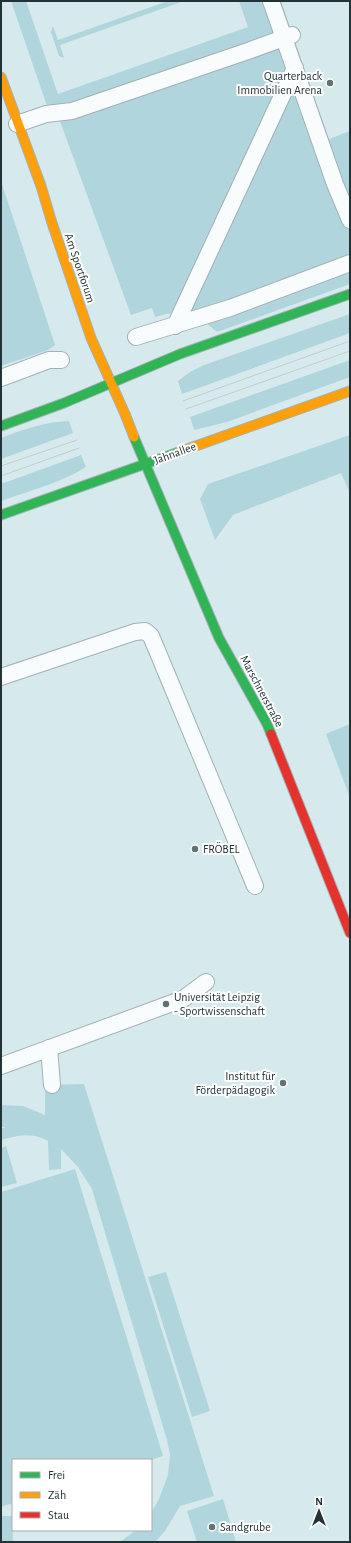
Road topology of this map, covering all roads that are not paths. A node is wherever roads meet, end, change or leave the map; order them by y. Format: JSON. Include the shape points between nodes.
{"nodes":[{"id":1,"x":271,"y":1,"type":"edge"},
{"id":2,"x":288,"y":36,"type":"junction"},
{"id":3,"x":294,"y":68,"type":"junction"},
{"id":4,"x":1,"y":77,"type":"edge"},
{"id":5,"x":17,"y":124,"type":"junction"},
{"id":6,"x":350,"y":220,"type":"edge"},
{"id":7,"x":350,"y":263,"type":"edge"},
{"id":8,"x":350,"y":294,"type":"edge"},
{"id":9,"x":175,"y":326,"type":"junction"},
{"id":10,"x":136,"y":337,"type":"dead end"},
{"id":11,"x":61,"y":360,"type":"dead end"},
{"id":12,"x":1,"y":378,"type":"edge"},
{"id":13,"x":111,"y":383,"type":"junction"},
{"id":14,"x":350,"y":391,"type":"edge"},
{"id":15,"x":1,"y":426,"type":"edge"},
{"id":16,"x":146,"y":463,"type":"junction"},
{"id":17,"x":1,"y":515,"type":"edge"},
{"id":18,"x":1,"y":677,"type":"edge"},
{"id":19,"x":255,"y":886,"type":"dead end"},
{"id":20,"x":350,"y":933,"type":"edge"},
{"id":21,"x":206,"y":982,"type":"dead end"},
{"id":22,"x":49,"y":1048,"type":"junction"},
{"id":23,"x":1,"y":1066,"type":"edge"},
{"id":24,"x":52,"y":1085,"type":"dead end"}],
"edges":[{"from":1,"to":2,"type":"street"},
{"from":2,"to":3,"type":"street"},
{"from":2,"to":5,"type":"street","via":[[72,112],[46,114]]},
{"from":3,"to":6,"type":"street"},
{"from":3,"to":9,"type":"street"},
{"from":4,"to":5,"type":"main road","name":"Am Sportforum"},
{"from":5,"to":13,"type":"main road","name":"Am Sportforum","via":[[41,186],[92,338]]},
{"from":7,"to":9,"type":"street"},
{"from":8,"to":13,"type":"main road","via":[[180,354]]},
{"from":9,"to":10,"type":"street"},
{"from":11,"to":12,"type":"street","via":[[49,360]]},
{"from":13,"to":15,"type":"main road"},
{"from":13,"to":16,"type":"main road","name":"Am Sportforum","bridge":true},
{"from":14,"to":16,"type":"main road","name":"Jahnallee"},
{"from":16,"to":17,"type":"main road","name":"Jahnallee"},
{"from":16,"to":20,"type":"main road","name":"Marschnerstraße","via":[[219,638],[267,724]]},
{"from":18,"to":19,"type":"street","via":[[119,637],[145,631],[151,636]]},
{"from":21,"to":22,"type":"street","via":[[183,999]]},
{"from":22,"to":23,"type":"street"},
{"from":22,"to":24,"type":"street"}]}
